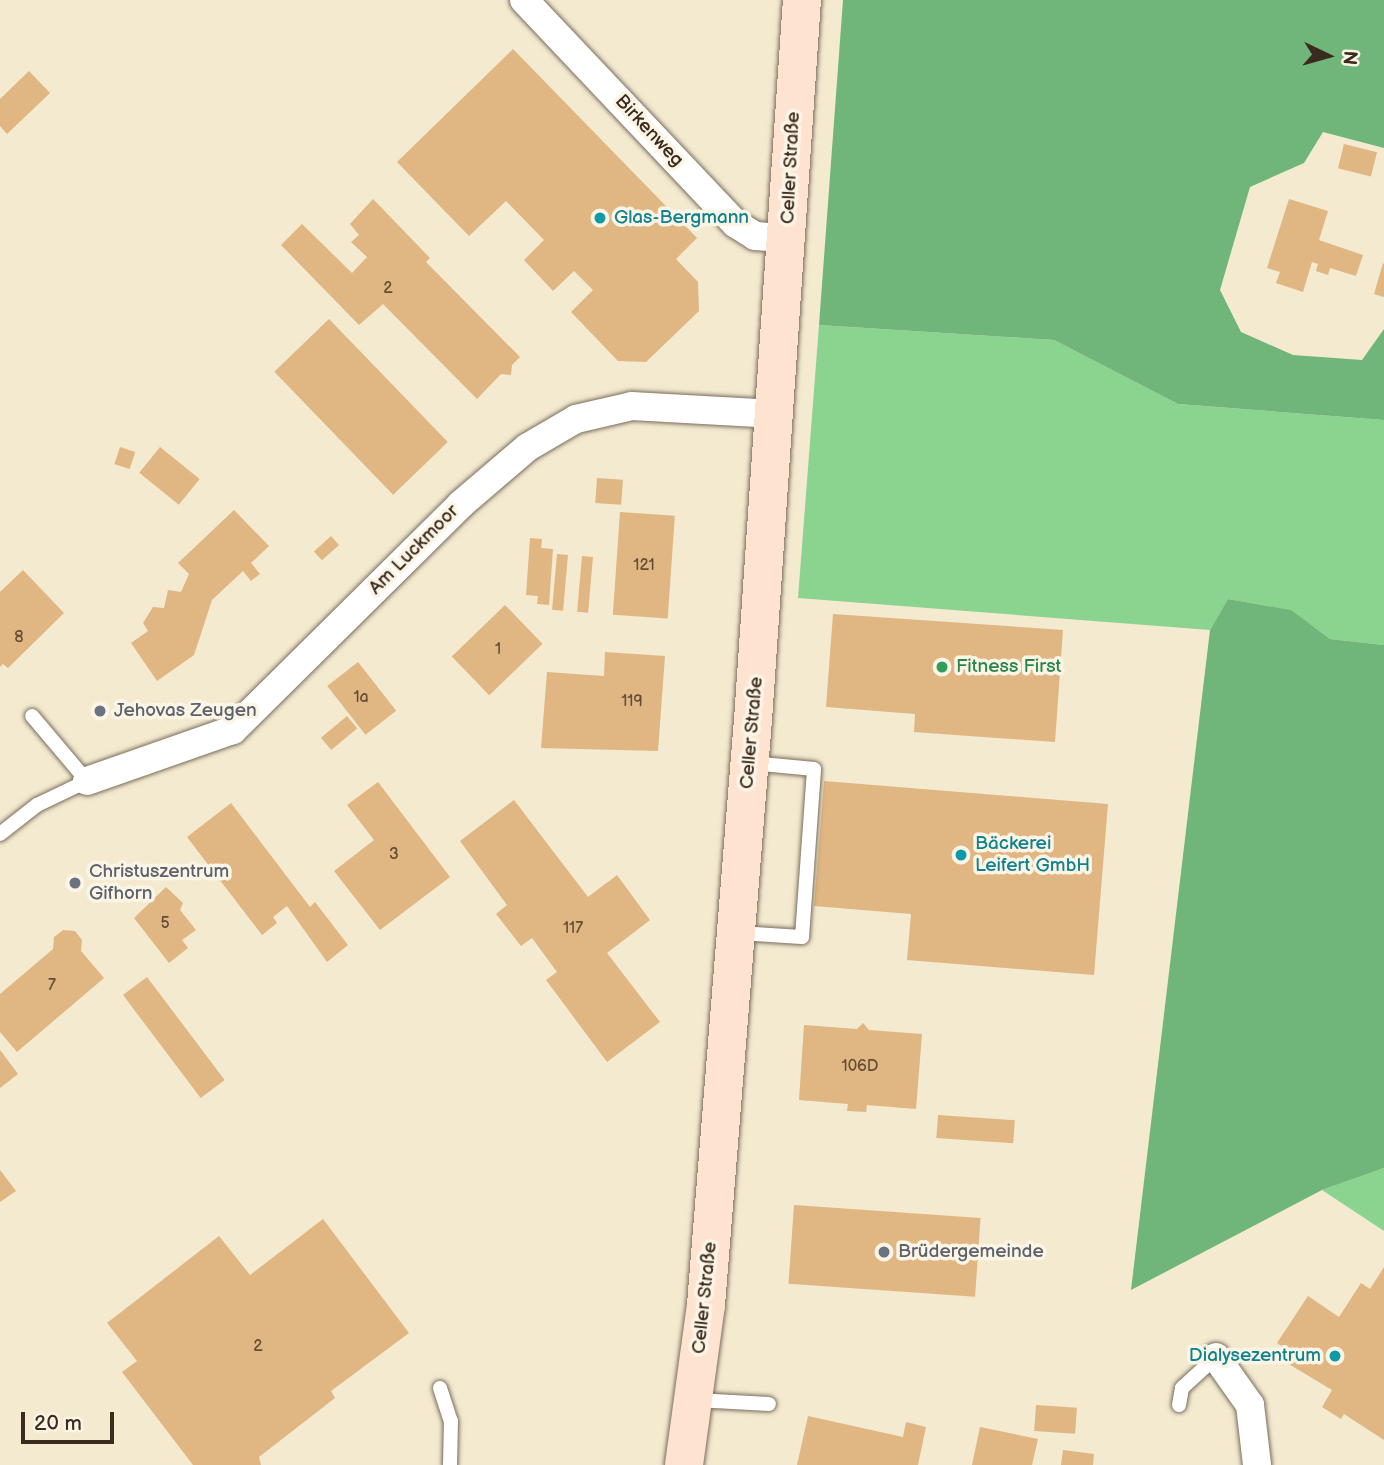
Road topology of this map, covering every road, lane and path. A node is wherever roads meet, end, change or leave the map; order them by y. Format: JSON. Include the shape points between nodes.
{"nodes":[{"id":1,"x":524,"y":0,"type":"edge"},
{"id":2,"x":802,"y":0,"type":"edge"},
{"id":3,"x":759,"y":233,"type":"junction"},
{"id":4,"x":775,"y":414,"type":"junction"},
{"id":5,"x":32,"y":716,"type":"dead end"},
{"id":6,"x":749,"y":763,"type":"junction"},
{"id":7,"x":87,"y":781,"type":"junction"},
{"id":8,"x":0,"y":834,"type":"edge"},
{"id":9,"x":736,"y":933,"type":"junction"},
{"id":10,"x":1216,"y":1357,"type":"joint"},
{"id":11,"x":440,"y":1388,"type":"dead end"},
{"id":12,"x":694,"y":1400,"type":"junction"},
{"id":13,"x":769,"y":1404,"type":"dead end"},
{"id":14,"x":1180,"y":1405,"type":"dead end"},
{"id":15,"x":450,"y":1465,"type":"edge"},
{"id":16,"x":684,"y":1465,"type":"edge"},
{"id":17,"x":1257,"y":1465,"type":"edge"}],
"edges":[{"from":1,"to":3,"type":"street","name":"Birkenweg"},
{"from":2,"to":3,"type":"street","name":"Celler Straße"},
{"from":3,"to":4,"type":"street","name":"Celler Straße"},
{"from":4,"to":6,"type":"street","name":"Celler Straße"},
{"from":4,"to":7,"type":"street","name":"Am Luckmoor","via":[[632,406],[576,419],[528,447],[460,505],[233,730]]},
{"from":5,"to":7,"type":"lane"},
{"from":6,"to":9,"type":"street","name":"Celler Straße"},
{"from":6,"to":9,"type":"lane","via":[[814,769],[802,937]]},
{"from":7,"to":8,"type":"lane","via":[[37,805]]},
{"from":9,"to":12,"type":"street","name":"Celler Straße"},
{"from":10,"to":14,"type":"lane","via":[[1182,1388]]},
{"from":10,"to":17,"type":"street","via":[[1250,1405]]},
{"from":11,"to":15,"type":"lane","via":[[452,1420]]},
{"from":12,"to":13,"type":"lane"},
{"from":12,"to":16,"type":"street","name":"Celler Straße"}]}
